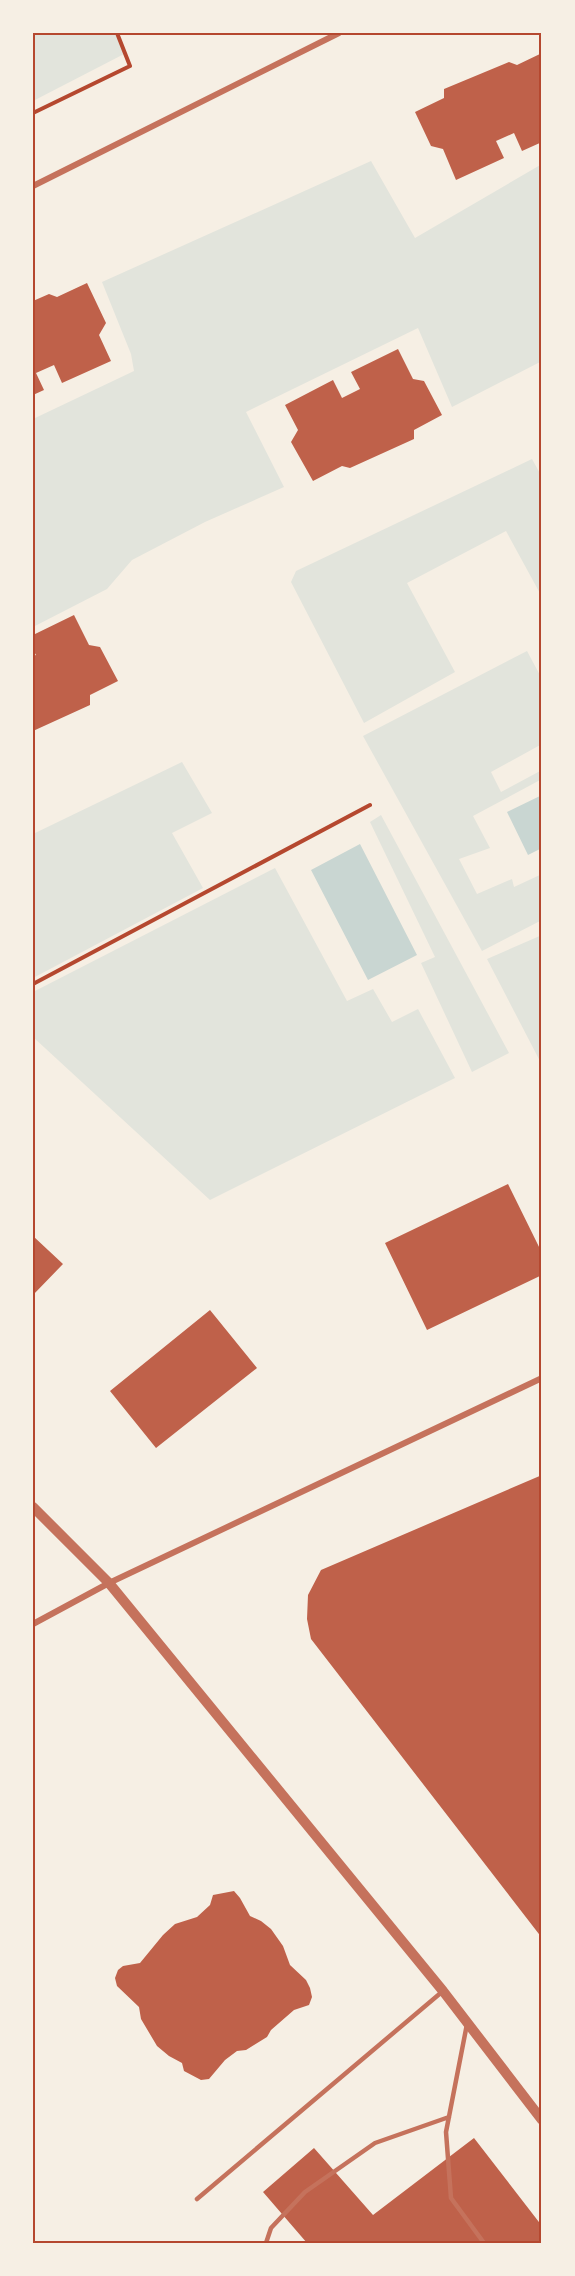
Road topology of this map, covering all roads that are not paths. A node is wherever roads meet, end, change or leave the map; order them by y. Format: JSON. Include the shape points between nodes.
{"nodes":[{"id":1,"x":339,"y":33,"type":"edge"},
{"id":2,"x":33,"y":186,"type":"edge"},
{"id":3,"x":542,"y":1378,"type":"edge"},
{"id":4,"x":33,"y":1507,"type":"edge"},
{"id":5,"x":109,"y":1583,"type":"junction"},
{"id":6,"x":33,"y":1624,"type":"edge"},
{"id":7,"x":443,"y":1991,"type":"junction"},
{"id":8,"x":467,"y":2022,"type":"junction"},
{"id":9,"x":449,"y":2117,"type":"junction"},
{"id":10,"x":542,"y":2120,"type":"edge"},
{"id":11,"x":197,"y":2199,"type":"dead end"},
{"id":12,"x":266,"y":2243,"type":"edge"},
{"id":13,"x":484,"y":2243,"type":"edge"}],
"edges":[{"from":1,"to":2,"type":"street"},
{"from":3,"to":5,"type":"street"},
{"from":4,"to":5,"type":"street"},
{"from":5,"to":6,"type":"street"},
{"from":5,"to":7,"type":"street"},
{"from":7,"to":8,"type":"street"},
{"from":7,"to":11,"type":"lane"},
{"from":8,"to":9,"type":"lane"},
{"from":8,"to":10,"type":"street"},
{"from":9,"to":12,"type":"lane","via":[[375,2143],[305,2192],[271,2228]]},
{"from":9,"to":13,"type":"lane","via":[[446,2132],[451,2198]]}]}
